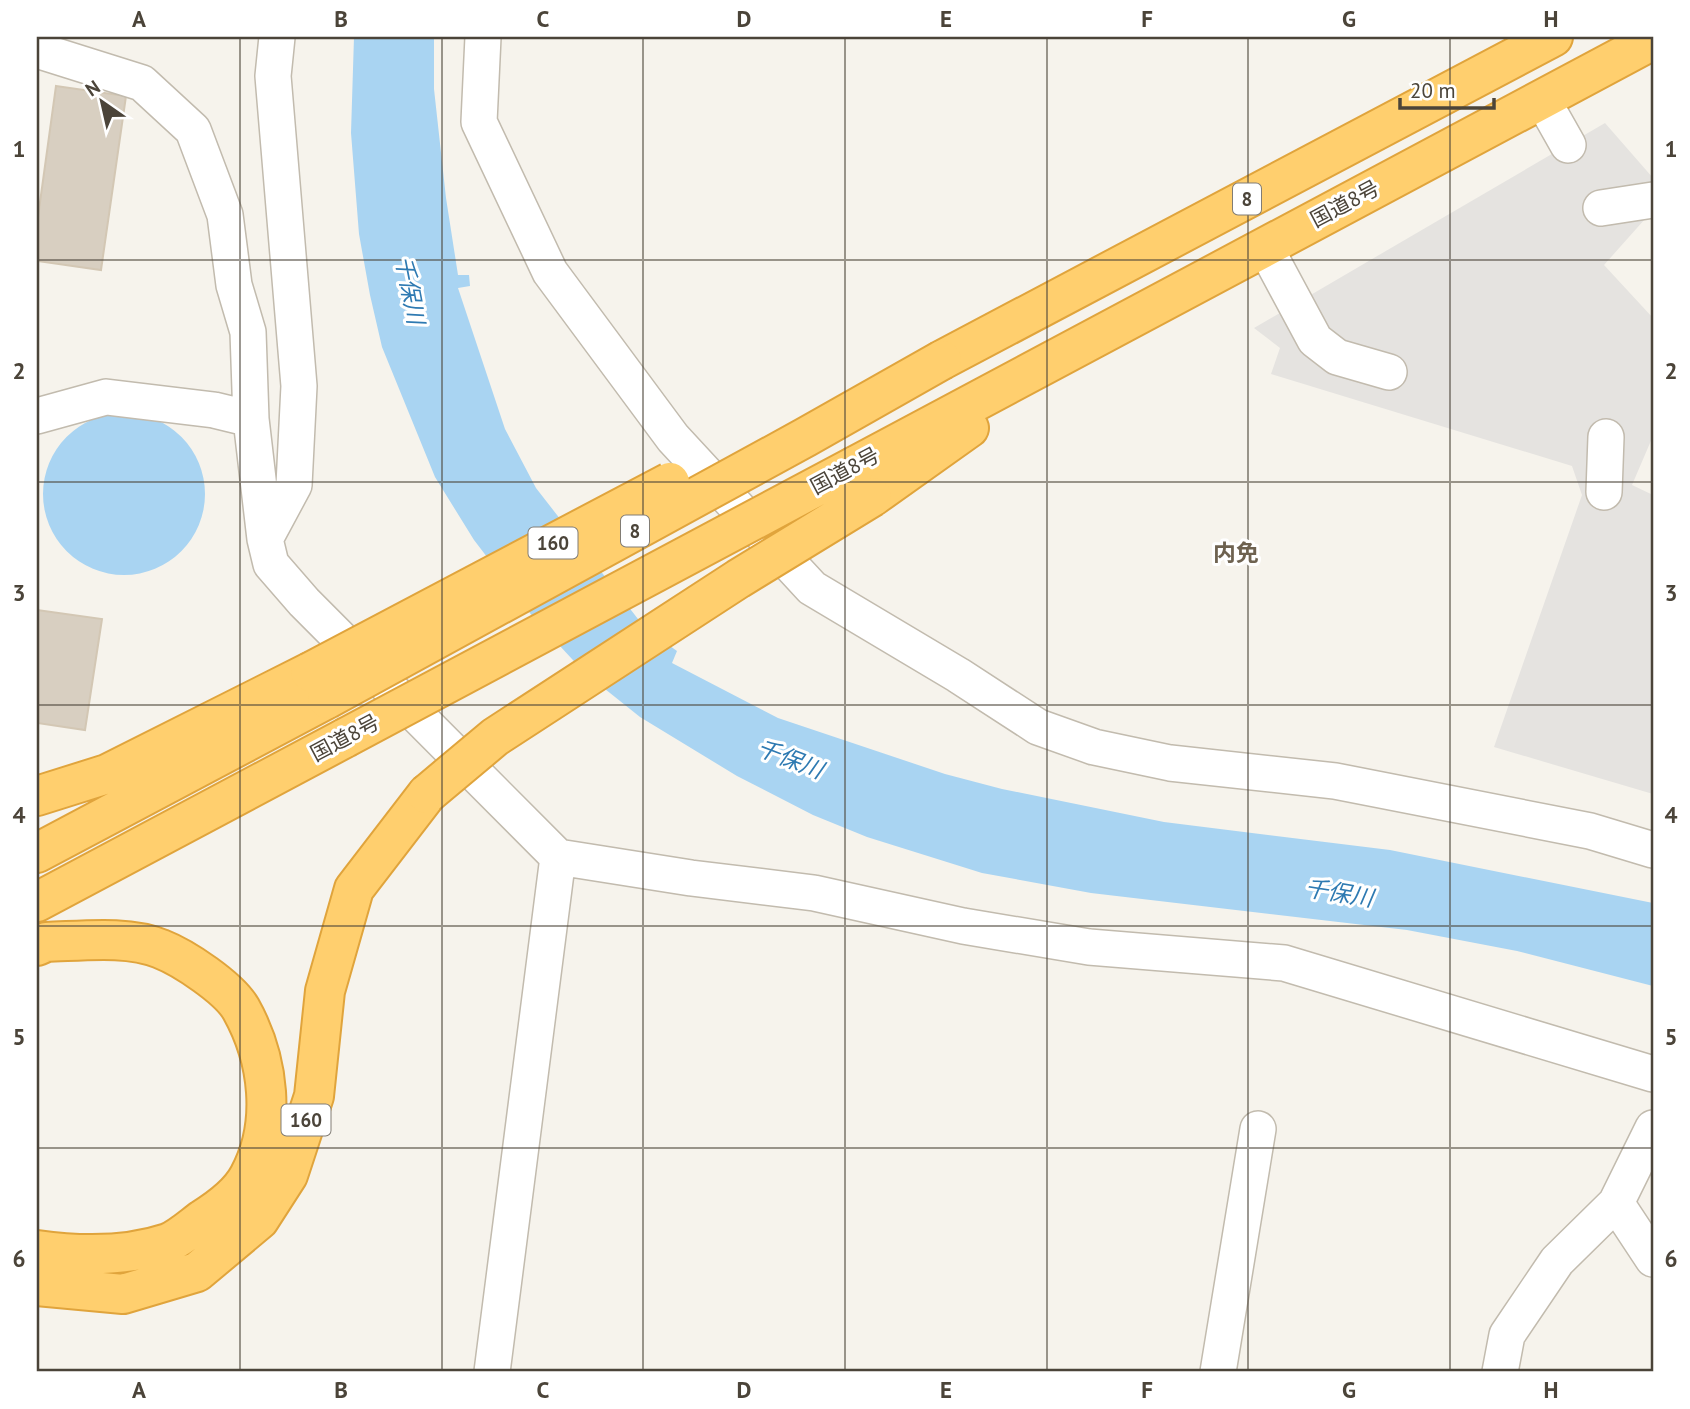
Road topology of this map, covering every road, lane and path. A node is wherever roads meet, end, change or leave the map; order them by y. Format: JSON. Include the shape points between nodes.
{"nodes":[{"id":1,"x":277,"y":37,"type":"edge"},
{"id":2,"x":483,"y":37,"type":"edge"},
{"id":3,"x":1553,"y":37,"type":"edge"},
{"id":4,"x":1653,"y":40,"type":"edge"},
{"id":5,"x":37,"y":50,"type":"edge"},
{"id":6,"x":1542,"y":99,"type":"junction"},
{"id":7,"x":1568,"y":145,"type":"dead end"},
{"id":8,"x":1653,"y":200,"type":"edge"},
{"id":9,"x":1601,"y":208,"type":"dead end"},
{"id":10,"x":1265,"y":247,"type":"junction"},
{"id":11,"x":1080,"y":345,"type":"joint"},
{"id":12,"x":1389,"y":372,"type":"dead end"},
{"id":13,"x":37,"y":416,"type":"edge"},
{"id":14,"x":251,"y":419,"type":"junction"},
{"id":15,"x":1606,"y":437,"type":"dead end"},
{"id":16,"x":863,"y":482,"type":"junction"},
{"id":17,"x":1604,"y":492,"type":"dead end"},
{"id":18,"x":265,"y":539,"type":"junction"},
{"id":19,"x":318,"y":685,"type":"junction"},
{"id":20,"x":37,"y":796,"type":"edge"},
{"id":21,"x":1653,"y":849,"type":"edge"},
{"id":22,"x":37,"y":853,"type":"edge"},
{"id":23,"x":558,"y":857,"type":"junction"},
{"id":24,"x":37,"y":902,"type":"edge"},
{"id":25,"x":37,"y":946,"type":"edge"},
{"id":26,"x":1653,"y":1074,"type":"edge"},
{"id":27,"x":1653,"y":1128,"type":"edge"},
{"id":28,"x":1258,"y":1129,"type":"dead end"},
{"id":29,"x":1616,"y":1203,"type":"junction"},
{"id":30,"x":37,"y":1250,"type":"edge"},
{"id":31,"x":1653,"y":1259,"type":"edge"},
{"id":32,"x":37,"y":1286,"type":"edge"},
{"id":33,"x":492,"y":1372,"type":"edge"},
{"id":34,"x":1218,"y":1372,"type":"edge"},
{"id":35,"x":1500,"y":1372,"type":"edge"}],
"edges":[{"from":1,"to":18,"type":"street","via":[[273,76],[299,386],[294,485]]},
{"from":2,"to":21,"type":"street","via":[[479,122],[550,272],[673,438],[812,587],[1038,727],[1094,747],[1170,763],[1347,783],[1590,831]]},
{"from":3,"to":19,"type":"highway","name":"国道8号","number":"8","bridge":true,"via":[[942,360],[806,437]]},
{"from":4,"to":6,"type":"highway","name":"国道8号","number":"8"},
{"from":5,"to":14,"type":"street","via":[[142,83],[193,130],[225,215],[233,285],[248,332]]},
{"from":6,"to":7,"type":"street"},
{"from":6,"to":10,"type":"highway","name":"国道8号","number":"8"},
{"from":8,"to":9,"type":"street"},
{"from":10,"to":11,"type":"highway","name":"国道8号","number":"8"},
{"from":10,"to":12,"type":"street","via":[[1315,340],[1337,357]]},
{"from":11,"to":16,"type":"highway","number":"160"},
{"from":13,"to":14,"type":"street","via":[[106,397]]},
{"from":14,"to":18,"type":"street"},
{"from":15,"to":17,"type":"street"},
{"from":16,"to":24,"type":"highway","name":"国道8号","number":"8","bridge":true,"via":[[345,738]]},
{"from":16,"to":32,"type":"highway","number":"160","bridge":true,"via":[[738,579],[495,737],[427,794],[354,889],[324,991],[314,1096],[288,1175],[259,1220],[197,1272],[148,1287],[123,1294]]},
{"from":18,"to":23,"type":"street","via":[[271,564],[304,602]]},
{"from":19,"to":20,"type":"highway","via":[[107,774]]},
{"from":19,"to":22,"type":"highway","name":"国道8号","number":"8"},
{"from":23,"to":26,"type":"street","via":[[814,893],[963,926],[1088,947],[1284,963]]},
{"from":23,"to":33,"type":"street"},
{"from":25,"to":30,"type":"highway","number":"160","via":[[118,940],[160,948],[209,976],[240,1007],[264,1066],[267,1101],[263,1141],[248,1178],[219,1209],[170,1242],[132,1252],[72,1255]]},
{"from":27,"to":29,"type":"street"},
{"from":28,"to":34,"type":"street"},
{"from":29,"to":31,"type":"street"},
{"from":29,"to":35,"type":"street","via":[[1558,1261],[1507,1335]]}]}
